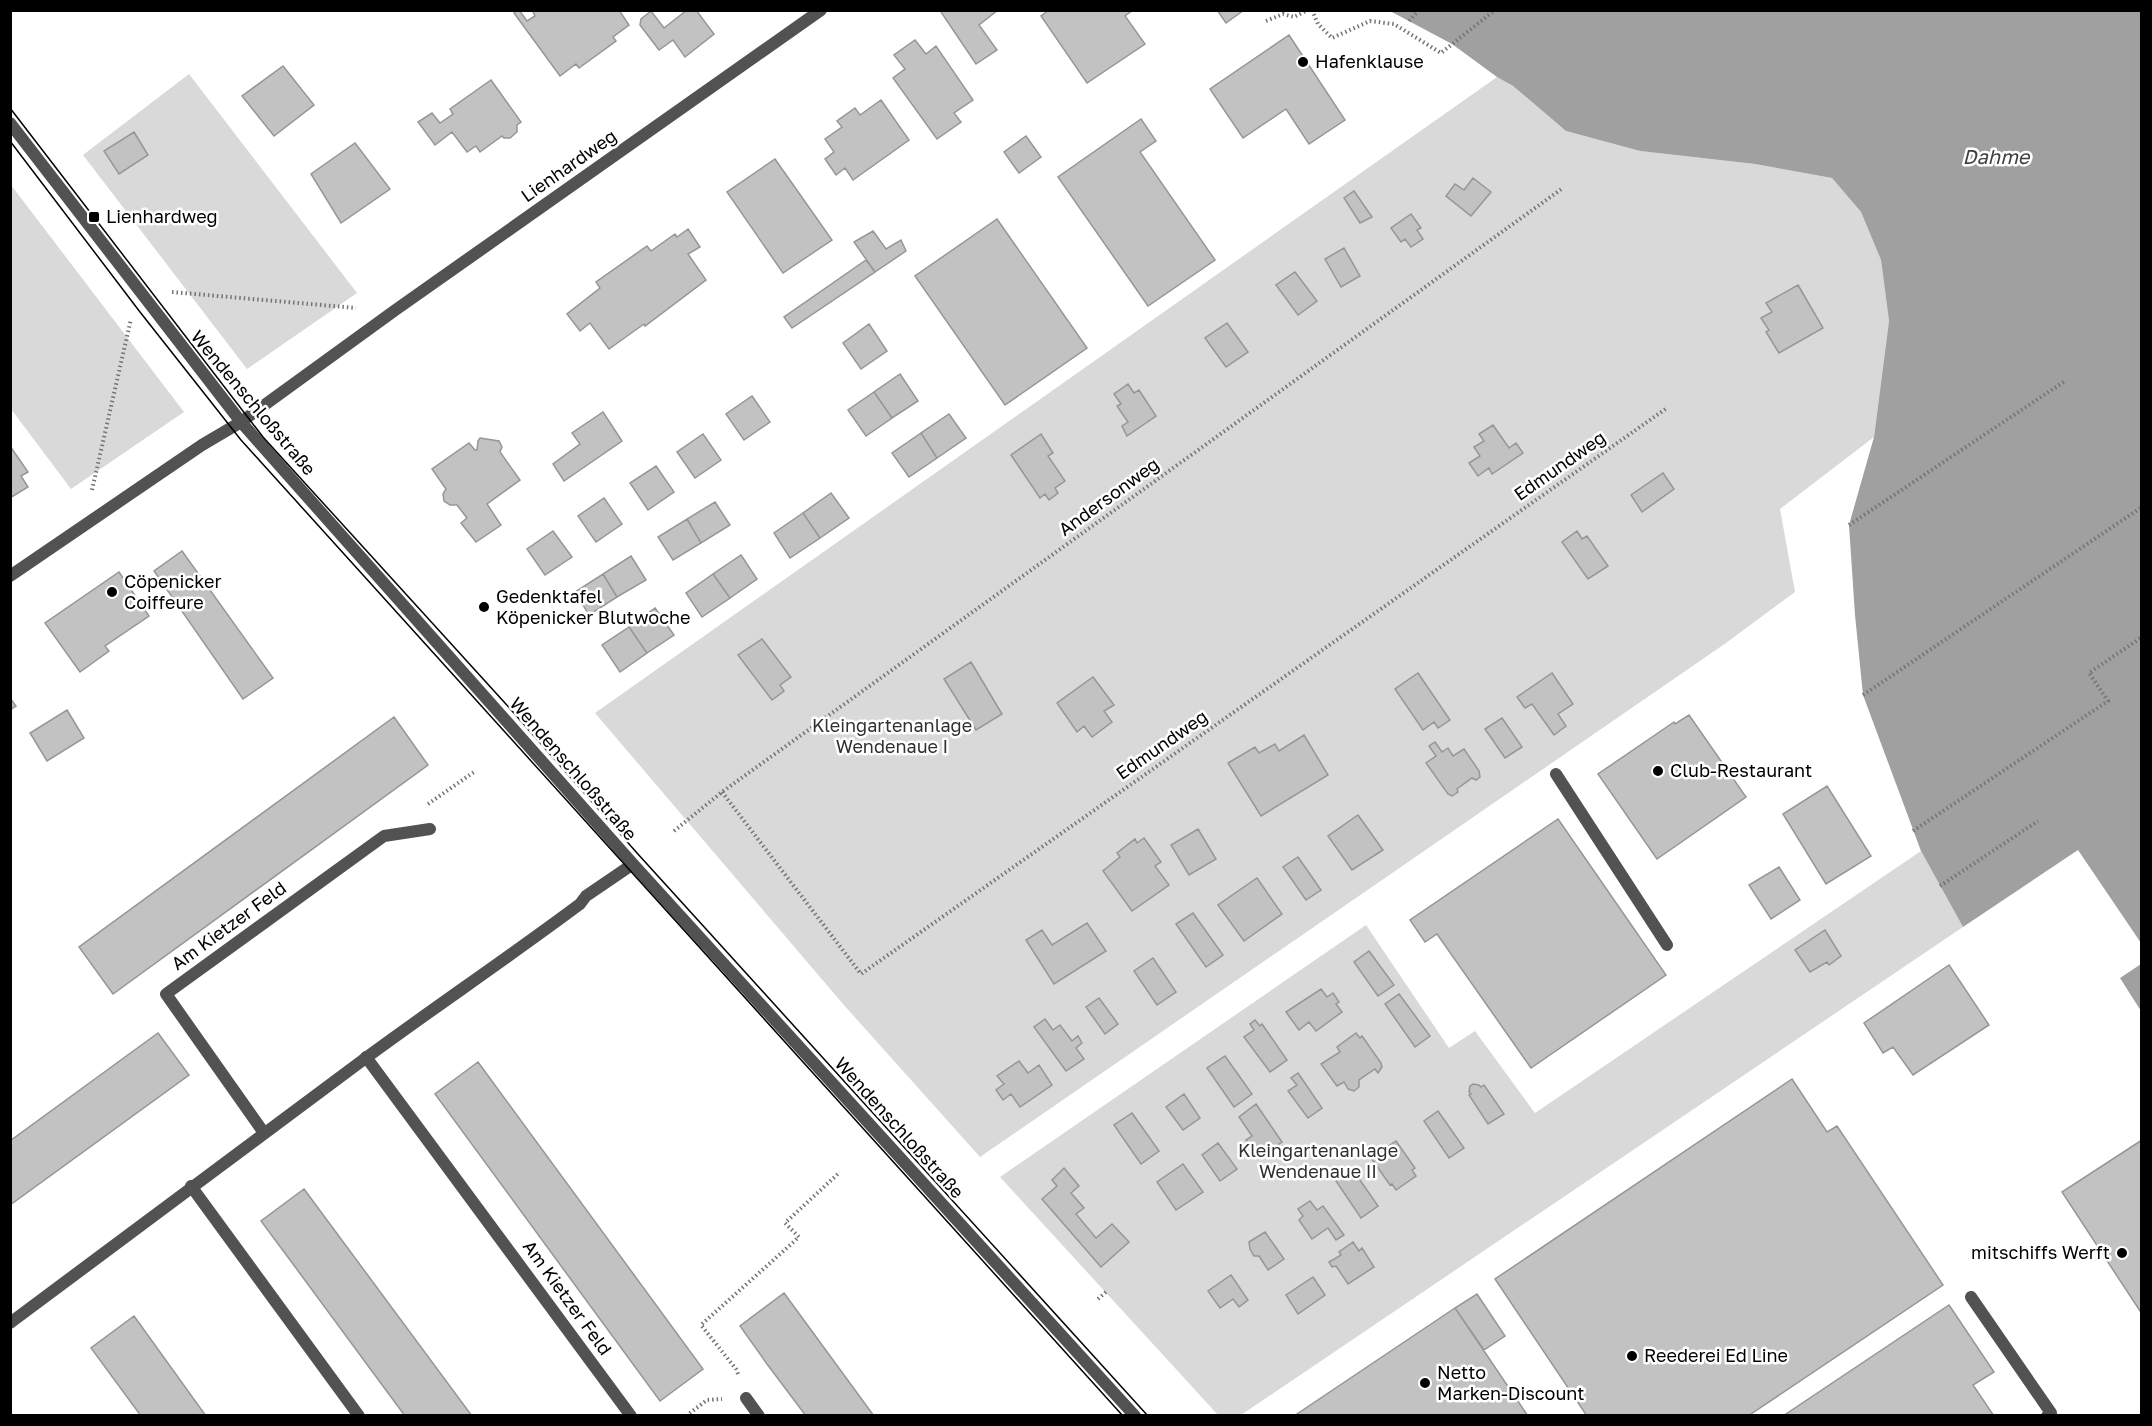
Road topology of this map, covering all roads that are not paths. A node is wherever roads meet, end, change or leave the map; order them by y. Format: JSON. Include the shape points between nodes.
{"nodes":[{"id":1,"x":821,"y":10,"type":"edge"},
{"id":2,"x":10,"y":123,"type":"edge"},
{"id":3,"x":241,"y":422,"type":"junction"},
{"id":4,"x":10,"y":576,"type":"edge"},
{"id":5,"x":1556,"y":774,"type":"dead end"},
{"id":6,"x":430,"y":829,"type":"dead end"},
{"id":7,"x":633,"y":864,"type":"junction"},
{"id":8,"x":1667,"y":945,"type":"dead end"},
{"id":9,"x":366,"y":1057,"type":"junction"},
{"id":10,"x":264,"y":1133,"type":"junction"},
{"id":11,"x":191,"y":1186,"type":"junction"},
{"id":12,"x":1971,"y":1297,"type":"dead end"},
{"id":13,"x":10,"y":1323,"type":"edge"},
{"id":14,"x":746,"y":1398,"type":"road end"},
{"id":15,"x":359,"y":1416,"type":"edge"},
{"id":16,"x":631,"y":1416,"type":"edge"},
{"id":17,"x":759,"y":1416,"type":"edge"},
{"id":18,"x":1135,"y":1416,"type":"edge"},
{"id":19,"x":2047,"y":1416,"type":"edge"}],
"edges":[{"from":1,"to":3,"type":"street","name":"Lienhardweg"},
{"from":2,"to":3,"type":"street","name":"Wendenschloßstraße"},
{"from":3,"to":4,"type":"street","name":"Lienhardweg"},
{"from":3,"to":7,"type":"street","name":"Wendenschloßstraße"},
{"from":5,"to":8,"type":"street"},
{"from":6,"to":10,"type":"street","name":"Am Kietzer Feld","via":[[384,837],[166,994]]},
{"from":7,"to":9,"type":"street"},
{"from":7,"to":18,"type":"street","name":"Wendenschloßstraße"},
{"from":9,"to":10,"type":"street"},
{"from":9,"to":16,"type":"street","name":"Am Kietzer Feld"},
{"from":10,"to":11,"type":"street"},
{"from":11,"to":13,"type":"street"},
{"from":11,"to":15,"type":"street"},
{"from":12,"to":19,"type":"street","via":[[2051,1413]]},
{"from":14,"to":17,"type":"street"}]}
